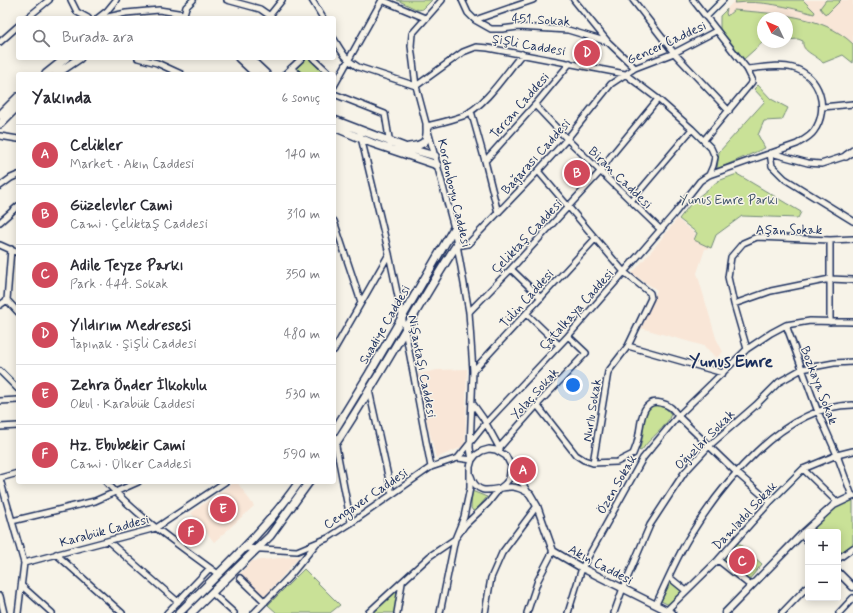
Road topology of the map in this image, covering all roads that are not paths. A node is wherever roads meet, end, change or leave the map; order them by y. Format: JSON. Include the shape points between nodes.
{"nodes":[{"id":1,"x":49,"y":0,"type":"edge"},
{"id":2,"x":71,"y":0,"type":"edge"},
{"id":3,"x":116,"y":0,"type":"edge"},
{"id":4,"x":193,"y":0,"type":"edge"},
{"id":5,"x":227,"y":0,"type":"edge"},
{"id":6,"x":282,"y":0,"type":"edge"},
{"id":7,"x":312,"y":0,"type":"edge"},
{"id":8,"x":382,"y":0,"type":"edge"},
{"id":9,"x":442,"y":0,"type":"edge"},
{"id":10,"x":462,"y":0,"type":"edge"},
{"id":11,"x":533,"y":0,"type":"edge"},
{"id":12,"x":574,"y":0,"type":"edge"},
{"id":13,"x":633,"y":0,"type":"edge"},
{"id":14,"x":693,"y":0,"type":"edge"},
{"id":15,"x":723,"y":0,"type":"edge"},
{"id":16,"x":29,"y":16,"type":"edge"},
{"id":17,"x":84,"y":16,"type":"edge"},
{"id":18,"x":101,"y":16,"type":"edge"},
{"id":19,"x":112,"y":16,"type":"edge"},
{"id":20,"x":183,"y":16,"type":"edge"},
{"id":21,"x":271,"y":16,"type":"edge"},
{"id":22,"x":322,"y":16,"type":"edge"},
{"id":23,"x":706,"y":17,"type":"junction"},
{"id":24,"x":425,"y":18,"type":"junction"},
{"id":25,"x":475,"y":20,"type":"junction"},
{"id":26,"x":16,"y":28,"type":"edge"},
{"id":27,"x":716,"y":31,"type":"junction"},
{"id":28,"x":0,"y":42,"type":"edge"},
{"id":29,"x":336,"y":42,"type":"edge"},
{"id":30,"x":608,"y":42,"type":"junction"},
{"id":31,"x":674,"y":53,"type":"junction"},
{"id":32,"x":522,"y":54,"type":"junction"},
{"id":33,"x":64,"y":60,"type":"edge"},
{"id":34,"x":77,"y":60,"type":"edge"},
{"id":35,"x":146,"y":60,"type":"edge"},
{"id":36,"x":241,"y":60,"type":"edge"},
{"id":37,"x":251,"y":60,"type":"edge"},
{"id":38,"x":300,"y":60,"type":"edge"},
{"id":39,"x":316,"y":60,"type":"edge"},
{"id":40,"x":347,"y":60,"type":"junction"},
{"id":41,"x":570,"y":63,"type":"junction"},
{"id":42,"x":291,"y":68,"type":"junction"},
{"id":43,"x":635,"y":68,"type":"junction"},
{"id":44,"x":747,"y":69,"type":"junction"},
{"id":45,"x":48,"y":72,"type":"edge"},
{"id":46,"x":59,"y":72,"type":"edge"},
{"id":47,"x":177,"y":72,"type":"edge"},
{"id":48,"x":254,"y":72,"type":"edge"},
{"id":49,"x":264,"y":72,"type":"edge"},
{"id":50,"x":287,"y":72,"type":"edge"},
{"id":51,"x":296,"y":72,"type":"edge"},
{"id":52,"x":328,"y":72,"type":"edge"},
{"id":53,"x":625,"y":74,"type":"junction"},
{"id":54,"x":336,"y":80,"type":"edge"},
{"id":55,"x":416,"y":86,"type":"junction"},
{"id":56,"x":336,"y":95,"type":"edge"},
{"id":57,"x":658,"y":99,"type":"junction"},
{"id":58,"x":16,"y":100,"type":"edge"},
{"id":59,"x":853,"y":104,"type":"edge"},
{"id":60,"x":535,"y":105,"type":"junction"},
{"id":61,"x":822,"y":106,"type":"junction"},
{"id":62,"x":16,"y":108,"type":"edge"},
{"id":63,"x":729,"y":110,"type":"junction"},
{"id":64,"x":471,"y":111,"type":"junction"},
{"id":65,"x":0,"y":115,"type":"edge"},
{"id":66,"x":336,"y":121,"type":"edge"},
{"id":67,"x":0,"y":124,"type":"edge"},
{"id":68,"x":427,"y":126,"type":"junction"},
{"id":69,"x":336,"y":128,"type":"edge"},
{"id":70,"x":359,"y":129,"type":"junction"},
{"id":71,"x":692,"y":129,"type":"junction"},
{"id":72,"x":0,"y":136,"type":"edge"},
{"id":73,"x":361,"y":138,"type":"junction"},
{"id":74,"x":16,"y":139,"type":"edge"},
{"id":75,"x":567,"y":139,"type":"junction"},
{"id":76,"x":704,"y":140,"type":"junction"},
{"id":77,"x":389,"y":141,"type":"junction"},
{"id":78,"x":408,"y":148,"type":"junction"},
{"id":79,"x":391,"y":149,"type":"junction"},
{"id":80,"x":853,"y":151,"type":"edge"},
{"id":81,"x":770,"y":153,"type":"junction"},
{"id":82,"x":435,"y":156,"type":"junction"},
{"id":83,"x":849,"y":156,"type":"edge"},
{"id":84,"x":485,"y":161,"type":"junction"},
{"id":85,"x":437,"y":165,"type":"junction"},
{"id":86,"x":538,"y":171,"type":"junction"},
{"id":87,"x":600,"y":172,"type":"junction"},
{"id":88,"x":709,"y":175,"type":"junction"},
{"id":89,"x":16,"y":176,"type":"edge"},
{"id":90,"x":0,"y":186,"type":"edge"},
{"id":91,"x":631,"y":201,"type":"junction"},
{"id":92,"x":568,"y":207,"type":"junction"},
{"id":93,"x":16,"y":208,"type":"edge"},
{"id":94,"x":498,"y":213,"type":"junction"},
{"id":95,"x":853,"y":221,"type":"edge"},
{"id":96,"x":0,"y":222,"type":"edge"},
{"id":97,"x":336,"y":227,"type":"edge"},
{"id":98,"x":454,"y":228,"type":"junction"},
{"id":99,"x":661,"y":230,"type":"junction"},
{"id":100,"x":595,"y":239,"type":"junction"},
{"id":101,"x":853,"y":239,"type":"edge"},
{"id":102,"x":830,"y":240,"type":"junction"},
{"id":103,"x":0,"y":245,"type":"edge"},
{"id":104,"x":456,"y":246,"type":"junction"},
{"id":105,"x":11,"y":249,"type":"junction"},
{"id":106,"x":16,"y":252,"type":"edge"},
{"id":107,"x":389,"y":254,"type":"junction"},
{"id":108,"x":511,"y":269,"type":"junction"},
{"id":109,"x":624,"y":272,"type":"junction"},
{"id":110,"x":830,"y":279,"type":"junction"},
{"id":111,"x":853,"y":280,"type":"edge"},
{"id":112,"x":541,"y":298,"type":"junction"},
{"id":113,"x":6,"y":300,"type":"junction"},
{"id":114,"x":361,"y":302,"type":"junction"},
{"id":115,"x":734,"y":304,"type":"junction"},
{"id":116,"x":0,"y":305,"type":"edge"},
{"id":117,"x":16,"y":310,"type":"edge"},
{"id":118,"x":469,"y":312,"type":"junction"},
{"id":119,"x":527,"y":314,"type":"junction"},
{"id":120,"x":402,"y":316,"type":"junction"},
{"id":121,"x":830,"y":322,"type":"junction"},
{"id":122,"x":853,"y":322,"type":"edge"},
{"id":123,"x":786,"y":325,"type":"junction"},
{"id":124,"x":405,"y":330,"type":"junction"},
{"id":125,"x":568,"y":336,"type":"junction"},
{"id":126,"x":559,"y":345,"type":"junction"},
{"id":127,"x":336,"y":346,"type":"edge"},
{"id":128,"x":628,"y":346,"type":"junction"},
{"id":129,"x":747,"y":349,"type":"junction"},
{"id":130,"x":853,"y":362,"type":"edge"},
{"id":131,"x":802,"y":369,"type":"junction"},
{"id":132,"x":0,"y":371,"type":"edge"},
{"id":133,"x":473,"y":371,"type":"junction"},
{"id":134,"x":722,"y":373,"type":"junction"},
{"id":135,"x":16,"y":387,"type":"edge"},
{"id":136,"x":369,"y":389,"type":"junction"},
{"id":137,"x":16,"y":400,"type":"edge"},
{"id":138,"x":0,"y":401,"type":"edge"},
{"id":139,"x":473,"y":404,"type":"junction"},
{"id":140,"x":537,"y":405,"type":"junction"},
{"id":141,"x":853,"y":406,"type":"edge"},
{"id":142,"x":818,"y":412,"type":"junction"},
{"id":143,"x":678,"y":416,"type":"junction"},
{"id":144,"x":486,"y":423,"type":"junction"},
{"id":145,"x":16,"y":426,"type":"edge"},
{"id":146,"x":0,"y":427,"type":"edge"},
{"id":147,"x":336,"y":429,"type":"edge"},
{"id":148,"x":336,"y":439,"type":"edge"},
{"id":149,"x":471,"y":440,"type":"junction"},
{"id":150,"x":709,"y":446,"type":"junction"},
{"id":151,"x":501,"y":450,"type":"junction"},
{"id":152,"x":853,"y":451,"type":"edge"},
{"id":153,"x":336,"y":452,"type":"edge"},
{"id":154,"x":837,"y":455,"type":"junction"},
{"id":155,"x":458,"y":458,"type":"junction"},
{"id":156,"x":472,"y":460,"type":"junction"},
{"id":157,"x":508,"y":460,"type":"junction"},
{"id":158,"x":593,"y":463,"type":"junction"},
{"id":159,"x":431,"y":466,"type":"junction"},
{"id":160,"x":803,"y":469,"type":"junction"},
{"id":161,"x":470,"y":473,"type":"junction"},
{"id":162,"x":736,"y":473,"type":"junction"},
{"id":163,"x":16,"y":474,"type":"edge"},
{"id":164,"x":0,"y":478,"type":"edge"},
{"id":165,"x":108,"y":484,"type":"edge"},
{"id":166,"x":133,"y":484,"type":"edge"},
{"id":167,"x":222,"y":484,"type":"edge"},
{"id":168,"x":298,"y":484,"type":"edge"},
{"id":169,"x":308,"y":484,"type":"edge"},
{"id":170,"x":500,"y":488,"type":"junction"},
{"id":171,"x":115,"y":492,"type":"junction"},
{"id":172,"x":392,"y":494,"type":"junction"},
{"id":173,"x":530,"y":494,"type":"junction"},
{"id":174,"x":852,"y":496,"type":"edge"},
{"id":175,"x":770,"y":502,"type":"junction"},
{"id":176,"x":838,"y":503,"type":"junction"},
{"id":177,"x":537,"y":506,"type":"junction"},
{"id":178,"x":12,"y":521,"type":"junction"},
{"id":179,"x":351,"y":523,"type":"junction"},
{"id":180,"x":156,"y":528,"type":"junction"},
{"id":181,"x":802,"y":534,"type":"junction"},
{"id":182,"x":805,"y":538,"type":"edge"},
{"id":183,"x":455,"y":539,"type":"junction"},
{"id":184,"x":108,"y":541,"type":"junction"},
{"id":185,"x":318,"y":542,"type":"junction"},
{"id":186,"x":244,"y":548,"type":"junction"},
{"id":187,"x":853,"y":548,"type":"edge"},
{"id":188,"x":257,"y":550,"type":"junction"},
{"id":189,"x":553,"y":551,"type":"junction"},
{"id":190,"x":56,"y":554,"type":"junction"},
{"id":191,"x":841,"y":557,"type":"edge"},
{"id":192,"x":718,"y":560,"type":"junction"},
{"id":193,"x":24,"y":563,"type":"junction"},
{"id":194,"x":210,"y":568,"type":"junction"},
{"id":195,"x":582,"y":568,"type":"junction"},
{"id":196,"x":218,"y":574,"type":"junction"},
{"id":197,"x":841,"y":575,"type":"edge"},
{"id":198,"x":240,"y":578,"type":"dead end"},
{"id":199,"x":669,"y":578,"type":"junction"},
{"id":200,"x":402,"y":583,"type":"junction"},
{"id":201,"x":22,"y":586,"type":"junction"},
{"id":202,"x":751,"y":586,"type":"junction"},
{"id":203,"x":853,"y":587,"type":"edge"},
{"id":204,"x":622,"y":588,"type":"junction"},
{"id":205,"x":805,"y":589,"type":"edge"},
{"id":206,"x":685,"y":590,"type":"junction"},
{"id":207,"x":212,"y":593,"type":"junction"},
{"id":208,"x":0,"y":596,"type":"edge"},
{"id":209,"x":853,"y":598,"type":"edge"},
{"id":210,"x":178,"y":602,"type":"junction"},
{"id":211,"x":265,"y":602,"type":"junction"},
{"id":212,"x":656,"y":604,"type":"junction"},
{"id":213,"x":668,"y":612,"type":"edge"},
{"id":214,"x":4,"y":613,"type":"edge"},
{"id":215,"x":18,"y":613,"type":"edge"},
{"id":216,"x":52,"y":613,"type":"edge"},
{"id":217,"x":122,"y":613,"type":"edge"},
{"id":218,"x":167,"y":613,"type":"edge"},
{"id":219,"x":179,"y":613,"type":"edge"},
{"id":220,"x":191,"y":613,"type":"edge"},
{"id":221,"x":234,"y":613,"type":"edge"},
{"id":222,"x":254,"y":613,"type":"edge"},
{"id":223,"x":368,"y":613,"type":"edge"},
{"id":224,"x":397,"y":613,"type":"edge"},
{"id":225,"x":440,"y":613,"type":"edge"},
{"id":226,"x":485,"y":613,"type":"edge"},
{"id":227,"x":527,"y":613,"type":"edge"},
{"id":228,"x":568,"y":613,"type":"edge"},
{"id":229,"x":614,"y":613,"type":"edge"},
{"id":230,"x":725,"y":613,"type":"edge"},
{"id":231,"x":782,"y":613,"type":"edge"},
{"id":232,"x":838,"y":613,"type":"edge"}],
"edges":[{"from":1,"to":16,"type":"street"},
{"from":2,"to":17,"type":"street","via":[[77,12]]},
{"from":3,"to":18,"type":"street"},
{"from":4,"to":20,"type":"street"},
{"from":5,"to":21,"type":"street","via":[[260,9]]},
{"from":6,"to":21,"type":"street"},
{"from":7,"to":22,"type":"street"},
{"from":8,"to":24,"type":"street"},
{"from":8,"to":40,"type":"street"},
{"from":9,"to":24,"type":"street","name":"Kordonboyu Caddesi"},
{"from":10,"to":25,"type":"street","via":[[468,13]]},
{"from":11,"to":25,"type":"street"},
{"from":12,"to":30,"type":"street"},
{"from":13,"to":31,"type":"street"},
{"from":14,"to":23,"type":"street"},
{"from":15,"to":23,"type":"street"},
{"from":19,"to":20,"type":"street","via":[[159,10]]},
{"from":23,"to":27,"type":"street"},
{"from":24,"to":55,"type":"street","name":"Kordonboyu Caddesi","via":[[412,34],[410,46]]},
{"from":25,"to":30,"type":"street","name":"451. Sokak","via":[[491,29],[518,27],[568,30]]},
{"from":26,"to":28,"type":"street"},
{"from":27,"to":31,"type":"street","name":"Gencer Caddesi"},
{"from":27,"to":44,"type":"street"},
{"from":29,"to":40,"type":"street"},
{"from":30,"to":43,"type":"street"},
{"from":31,"to":43,"type":"street","name":"Gencer Caddesi"},
{"from":31,"to":63,"type":"street"},
{"from":32,"to":41,"type":"street","name":"Şişli Caddesi"},
{"from":32,"to":55,"type":"street","name":"Şişli Caddesi","via":[[476,47],[463,52]]},
{"from":32,"to":64,"type":"street","via":[[486,98]]},
{"from":33,"to":45,"type":"main road"},
{"from":34,"to":46,"type":"main road"},
{"from":35,"to":47,"type":"street"},
{"from":36,"to":48,"type":"main road"},
{"from":37,"to":49,"type":"main road"},
{"from":38,"to":42,"type":"street"},
{"from":39,"to":52,"type":"street"},
{"from":40,"to":54,"type":"street"},
{"from":40,"to":55,"type":"street","via":[[358,67]]},
{"from":41,"to":53,"type":"street","name":"Şişli Caddesi"},
{"from":41,"to":60,"type":"street","name":"Tercan Caddesi"},
{"from":42,"to":50,"type":"street"},
{"from":42,"to":51,"type":"street"},
{"from":43,"to":53,"type":"street","name":"Gencer Caddesi"},
{"from":44,"to":61,"type":"street","via":[[793,68],[810,78],[820,95]]},
{"from":44,"to":63,"type":"street","via":[[752,82]]},
{"from":53,"to":57,"type":"street","name":"Şişli Caddesi"},
{"from":53,"to":75,"type":"street","name":"Bağarası Caddesi","via":[[611,84]]},
{"from":55,"to":68,"type":"street","name":"Kordonboyu Caddesi"},
{"from":56,"to":77,"type":"street","via":[[385,114]]},
{"from":57,"to":71,"type":"street","name":"Şişli Caddesi"},
{"from":57,"to":87,"type":"street","name":"Çeliktaş Caddesi"},
{"from":58,"to":65,"type":"main road"},
{"from":59,"to":61,"type":"street"},
{"from":60,"to":75,"type":"street","name":"Biran Caddesi"},
{"from":60,"to":84,"type":"street","name":"Tercan Caddesi"},
{"from":61,"to":81,"type":"street","via":[[819,123],[814,132],[797,144]]},
{"from":62,"to":67,"type":"main road"},
{"from":63,"to":76,"type":"street"},
{"from":64,"to":68,"type":"street"},
{"from":64,"to":84,"type":"street"},
{"from":66,"to":70,"type":"main road"},
{"from":68,"to":78,"type":"main road","via":[[428,138],[424,143]]},
{"from":68,"to":82,"type":"street","name":"Kordonboyu Caddesi"},
{"from":69,"to":73,"type":"main road"},
{"from":70,"to":73,"type":"street","name":"Nişantaşı Caddesi"},
{"from":70,"to":77,"type":"main road"},
{"from":71,"to":76,"type":"street","name":"Şişli Caddesi"},
{"from":71,"to":91,"type":"street"},
{"from":72,"to":74,"type":"street"},
{"from":73,"to":79,"type":"main road"},
{"from":73,"to":107,"type":"street","name":"Nişantaşı Caddesi"},
{"from":75,"to":86,"type":"street","name":"Bağarası Caddesi"},
{"from":75,"to":87,"type":"street","name":"Biran Caddesi"},
{"from":76,"to":88,"type":"street","name":"Şişli Caddesi","via":[[715,157]]},
{"from":77,"to":78,"type":"main road"},
{"from":77,"to":79,"type":"street"},
{"from":78,"to":82,"type":"main road"},
{"from":79,"to":85,"type":"main road"},
{"from":80,"to":83,"type":"main road"},
{"from":81,"to":83,"type":"street","via":[[821,164]]},
{"from":81,"to":88,"type":"street"},
{"from":81,"to":95,"type":"street","via":[[772,166],[785,179]]},
{"from":82,"to":85,"type":"street","name":"Kordonboyu Caddesi"},
{"from":84,"to":94,"type":"street"},
{"from":85,"to":98,"type":"street","name":"Kordonboyu Caddesi"},
{"from":86,"to":92,"type":"street"},
{"from":86,"to":94,"type":"street","name":"Bağarası Caddesi"},
{"from":87,"to":91,"type":"street","name":"Biran Caddesi"},
{"from":87,"to":92,"type":"street","name":"Çeliktaş Caddesi"},
{"from":88,"to":99,"type":"street","name":"Çatalkaya Caddesi","via":[[700,181]]},
{"from":89,"to":90,"type":"street"},
{"from":91,"to":99,"type":"street","name":"Biran Caddesi"},
{"from":92,"to":100,"type":"street"},
{"from":92,"to":108,"type":"street","name":"Çeliktaş Caddesi"},
{"from":93,"to":96,"type":"street"},
{"from":94,"to":104,"type":"street","name":"Bağarası Caddesi","via":[[468,244]]},
{"from":97,"to":114,"type":"street"},
{"from":98,"to":104,"type":"street","name":"Kordonboyu Caddesi"},
{"from":98,"to":120,"type":"main road","name":"Suadiye Caddesi"},
{"from":99,"to":109,"type":"street","name":"Çatalkaya Caddesi"},
{"from":100,"to":109,"type":"street"},
{"from":100,"to":112,"type":"street","name":"Tülin Caddesi"},
{"from":101,"to":102,"type":"street","name":"Aşan Sokak"},
{"from":102,"to":110,"type":"street"},
{"from":102,"to":115,"type":"street","name":"Aşan Sokak","via":[[757,237],[743,243],[731,258],[728,277]]},
{"from":103,"to":105,"type":"street"},
{"from":104,"to":118,"type":"street","name":"Kordonboyu Caddesi"},
{"from":104,"to":124,"type":"main road","name":"Suadiye Caddesi"},
{"from":105,"to":106,"type":"street"},
{"from":105,"to":113,"type":"street"},
{"from":107,"to":114,"type":"street"},
{"from":107,"to":120,"type":"street","name":"Nişantaşı Caddesi"},
{"from":108,"to":112,"type":"street"},
{"from":108,"to":118,"type":"street","name":"Çeliktaş Caddesi"},
{"from":109,"to":125,"type":"street","name":"Çatalkaya Caddesi"},
{"from":109,"to":128,"type":"street","name":"Nurlu Sokak","via":[[650,293],[651,298]]},
{"from":110,"to":111,"type":"street"},
{"from":110,"to":115,"type":"street","via":[[771,291]]},
{"from":110,"to":121,"type":"street"},
{"from":112,"to":119,"type":"street","name":"Tülin Caddesi"},
{"from":113,"to":116,"type":"street"},
{"from":113,"to":117,"type":"street"},
{"from":114,"to":127,"type":"street"},
{"from":115,"to":129,"type":"street","name":"Aşan Sokak"},
{"from":118,"to":133,"type":"street","name":"Kordonboyu Caddesi"},
{"from":119,"to":126,"type":"street"},
{"from":119,"to":133,"type":"street","name":"Tülin Caddesi"},
{"from":120,"to":124,"type":"street","name":"Nişantaşı Caddesi"},
{"from":120,"to":147,"type":"main road","name":"Suadiye Caddesi"},
{"from":121,"to":122,"type":"street","name":"Özen Sokak"},
{"from":121,"to":123,"type":"street","name":"Özen Sokak","via":[[810,321]]},
{"from":123,"to":129,"type":"street","name":"Özen Sokak"},
{"from":123,"to":131,"type":"street","name":"Bozkaya Sokak"},
{"from":124,"to":136,"type":"main road","name":"Suadiye Caddesi"},
{"from":124,"to":159,"type":"street","name":"Nişantaşı Caddesi"},
{"from":125,"to":126,"type":"street","name":"Çatalkaya Caddesi"},
{"from":125,"to":140,"type":"street","name":"Yolaç Sokak","via":[[586,353]]},
{"from":126,"to":144,"type":"street","name":"Çatalkaya Caddesi"},
{"from":128,"to":134,"type":"street"},
{"from":128,"to":158,"type":"street","name":"Nurlu Sokak","via":[[608,372]]},
{"from":129,"to":134,"type":"street","name":"Özen Sokak"},
{"from":130,"to":131,"type":"street","name":"Oğuzlar Sokak"},
{"from":131,"to":142,"type":"street","name":"Bozkaya Sokak"},
{"from":131,"to":150,"type":"street","name":"Oğuzlar Sokak","via":[[780,382]]},
{"from":132,"to":135,"type":"street"},
{"from":133,"to":139,"type":"street","name":"Kordonboyu Caddesi"},
{"from":134,"to":143,"type":"street","name":"Özen Sokak"},
{"from":136,"to":148,"type":"main road","name":"Suadiye Caddesi"},
{"from":136,"to":172,"type":"street"},
{"from":137,"to":138,"type":"street"},
{"from":139,"to":144,"type":"street"},
{"from":139,"to":149,"type":"street","name":"Kordonboyu Caddesi"},
{"from":140,"to":151,"type":"street","name":"Yolaç Sokak"},
{"from":140,"to":158,"type":"street","via":[[576,455]]},
{"from":141,"to":142,"type":"street"},
{"from":142,"to":154,"type":"street","name":"Bozkaya Sokak"},
{"from":142,"to":162,"type":"street","via":[[790,424]]},
{"from":143,"to":150,"type":"street"},
{"from":143,"to":158,"type":"street","via":[[672,407],[652,402],[642,415],[633,454],[617,462]]},
{"from":143,"to":195,"type":"street","name":"Özen Sokak","via":[[643,458]]},
{"from":144,"to":149,"type":"street","name":"Çatalkaya Caddesi"},
{"from":144,"to":151,"type":"street"},
{"from":145,"to":146,"type":"street"},
{"from":149,"to":155,"type":"street","name":"Çatalkaya Caddesi"},
{"from":149,"to":156,"type":"street","name":"Kordonboyu Caddesi"},
{"from":150,"to":162,"type":"street"},
{"from":150,"to":204,"type":"street","name":"Oğuzlar Sokak","via":[[684,473],[650,525]]},
{"from":151,"to":156,"type":"street","via":[[482,451]]},
{"from":151,"to":157,"type":"street"},
{"from":152,"to":154,"type":"street","name":"Damladol Sokak"},
{"from":153,"to":179,"type":"street"},
{"from":154,"to":160,"type":"street","name":"Damladol Sokak"},
{"from":154,"to":174,"type":"street","name":"Bozkaya Sokak"},
{"from":155,"to":156,"type":"street","name":"Cengaver Caddesi"},
{"from":155,"to":159,"type":"street","name":"Cengaver Caddesi"},
{"from":156,"to":161,"type":"street"},
{"from":157,"to":170,"type":"street","via":[[511,466],[509,479]]},
{"from":157,"to":173,"type":"street","name":"Akın Caddesi"},
{"from":159,"to":172,"type":"street","name":"Cengaver Caddesi"},
{"from":160,"to":175,"type":"street","name":"Damladol Sokak"},
{"from":160,"to":176,"type":"street"},
{"from":161,"to":170,"type":"street","via":[[472,480],[481,489],[487,491]]},
{"from":161,"to":183,"type":"street","via":[[470,488],[464,517]]},
{"from":162,"to":175,"type":"street"},
{"from":162,"to":199,"type":"street","via":[[687,540]]},
{"from":163,"to":164,"type":"street"},
{"from":164,"to":178,"type":"street"},
{"from":165,"to":171,"type":"street"},
{"from":166,"to":171,"type":"street"},
{"from":167,"to":180,"type":"street","name":"Karabük Caddesi"},
{"from":168,"to":186,"type":"main road","via":[[277,512]]},
{"from":169,"to":188,"type":"main road"},
{"from":170,"to":173,"type":"street","via":[[513,487]]},
{"from":170,"to":183,"type":"street"},
{"from":171,"to":178,"type":"street","via":[[95,501]]},
{"from":171,"to":180,"type":"street"},
{"from":172,"to":179,"type":"street","name":"Cengaver Caddesi"},
{"from":173,"to":177,"type":"street","name":"Akın Caddesi"},
{"from":174,"to":176,"type":"street"},
{"from":175,"to":192,"type":"street","name":"Damladol Sokak"},
{"from":176,"to":181,"type":"street"},
{"from":177,"to":189,"type":"street","name":"Akın Caddesi"},
{"from":177,"to":226,"type":"street","via":[[502,553],[491,578]]},
{"from":178,"to":193,"type":"street"},
{"from":179,"to":185,"type":"street","name":"Cengaver Caddesi"},
{"from":180,"to":184,"type":"street","name":"Karabük Caddesi"},
{"from":180,"to":194,"type":"street"},
{"from":181,"to":182,"type":"street"},
{"from":181,"to":202,"type":"street"},
{"from":183,"to":200,"type":"street","via":[[430,556]]},
{"from":183,"to":225,"type":"street"},
{"from":184,"to":190,"type":"street","name":"Karabük Caddesi"},
{"from":184,"to":210,"type":"street"},
{"from":185,"to":188,"type":"street","name":"Cengaver Caddesi","via":[[298,551]]},
{"from":185,"to":211,"type":"street","via":[[289,578]]},
{"from":186,"to":188,"type":"street","name":"Cengaver Caddesi"},
{"from":186,"to":196,"type":"main road"},
{"from":187,"to":191,"type":"street"},
{"from":188,"to":207,"type":"main road"},
{"from":189,"to":195,"type":"street","name":"Akın Caddesi"},
{"from":189,"to":227,"type":"street","via":[[538,580]]},
{"from":190,"to":193,"type":"street","name":"Karabük Caddesi"},
{"from":190,"to":217,"type":"street"},
{"from":192,"to":202,"type":"street"},
{"from":192,"to":206,"type":"street","name":"Damladol Sokak"},
{"from":193,"to":201,"type":"street"},
{"from":194,"to":196,"type":"street"},
{"from":194,"to":210,"type":"street"},
{"from":195,"to":204,"type":"street","name":"Akın Caddesi"},
{"from":195,"to":228,"type":"street","name":"Özen Sokak"},
{"from":196,"to":219,"type":"main road"},
{"from":197,"to":203,"type":"street"},
{"from":198,"to":211,"type":"street"},
{"from":199,"to":206,"type":"street"},
{"from":199,"to":212,"type":"street"},
{"from":200,"to":223,"type":"street"},
{"from":200,"to":224,"type":"street"},
{"from":201,"to":215,"type":"street"},
{"from":201,"to":216,"type":"street"},
{"from":202,"to":230,"type":"street"},
{"from":204,"to":212,"type":"street","name":"Akın Caddesi"},
{"from":204,"to":229,"type":"street","name":"Oğuzlar Sokak"},
{"from":205,"to":231,"type":"street"},
{"from":206,"to":213,"type":"street","name":"Damladol Sokak"},
{"from":207,"to":220,"type":"main road"},
{"from":207,"to":221,"type":"street"},
{"from":208,"to":214,"type":"street"},
{"from":209,"to":232,"type":"street"},
{"from":210,"to":218,"type":"street"},
{"from":211,"to":222,"type":"street"},
{"from":212,"to":213,"type":"street","name":"Akın Caddesi"}]}
